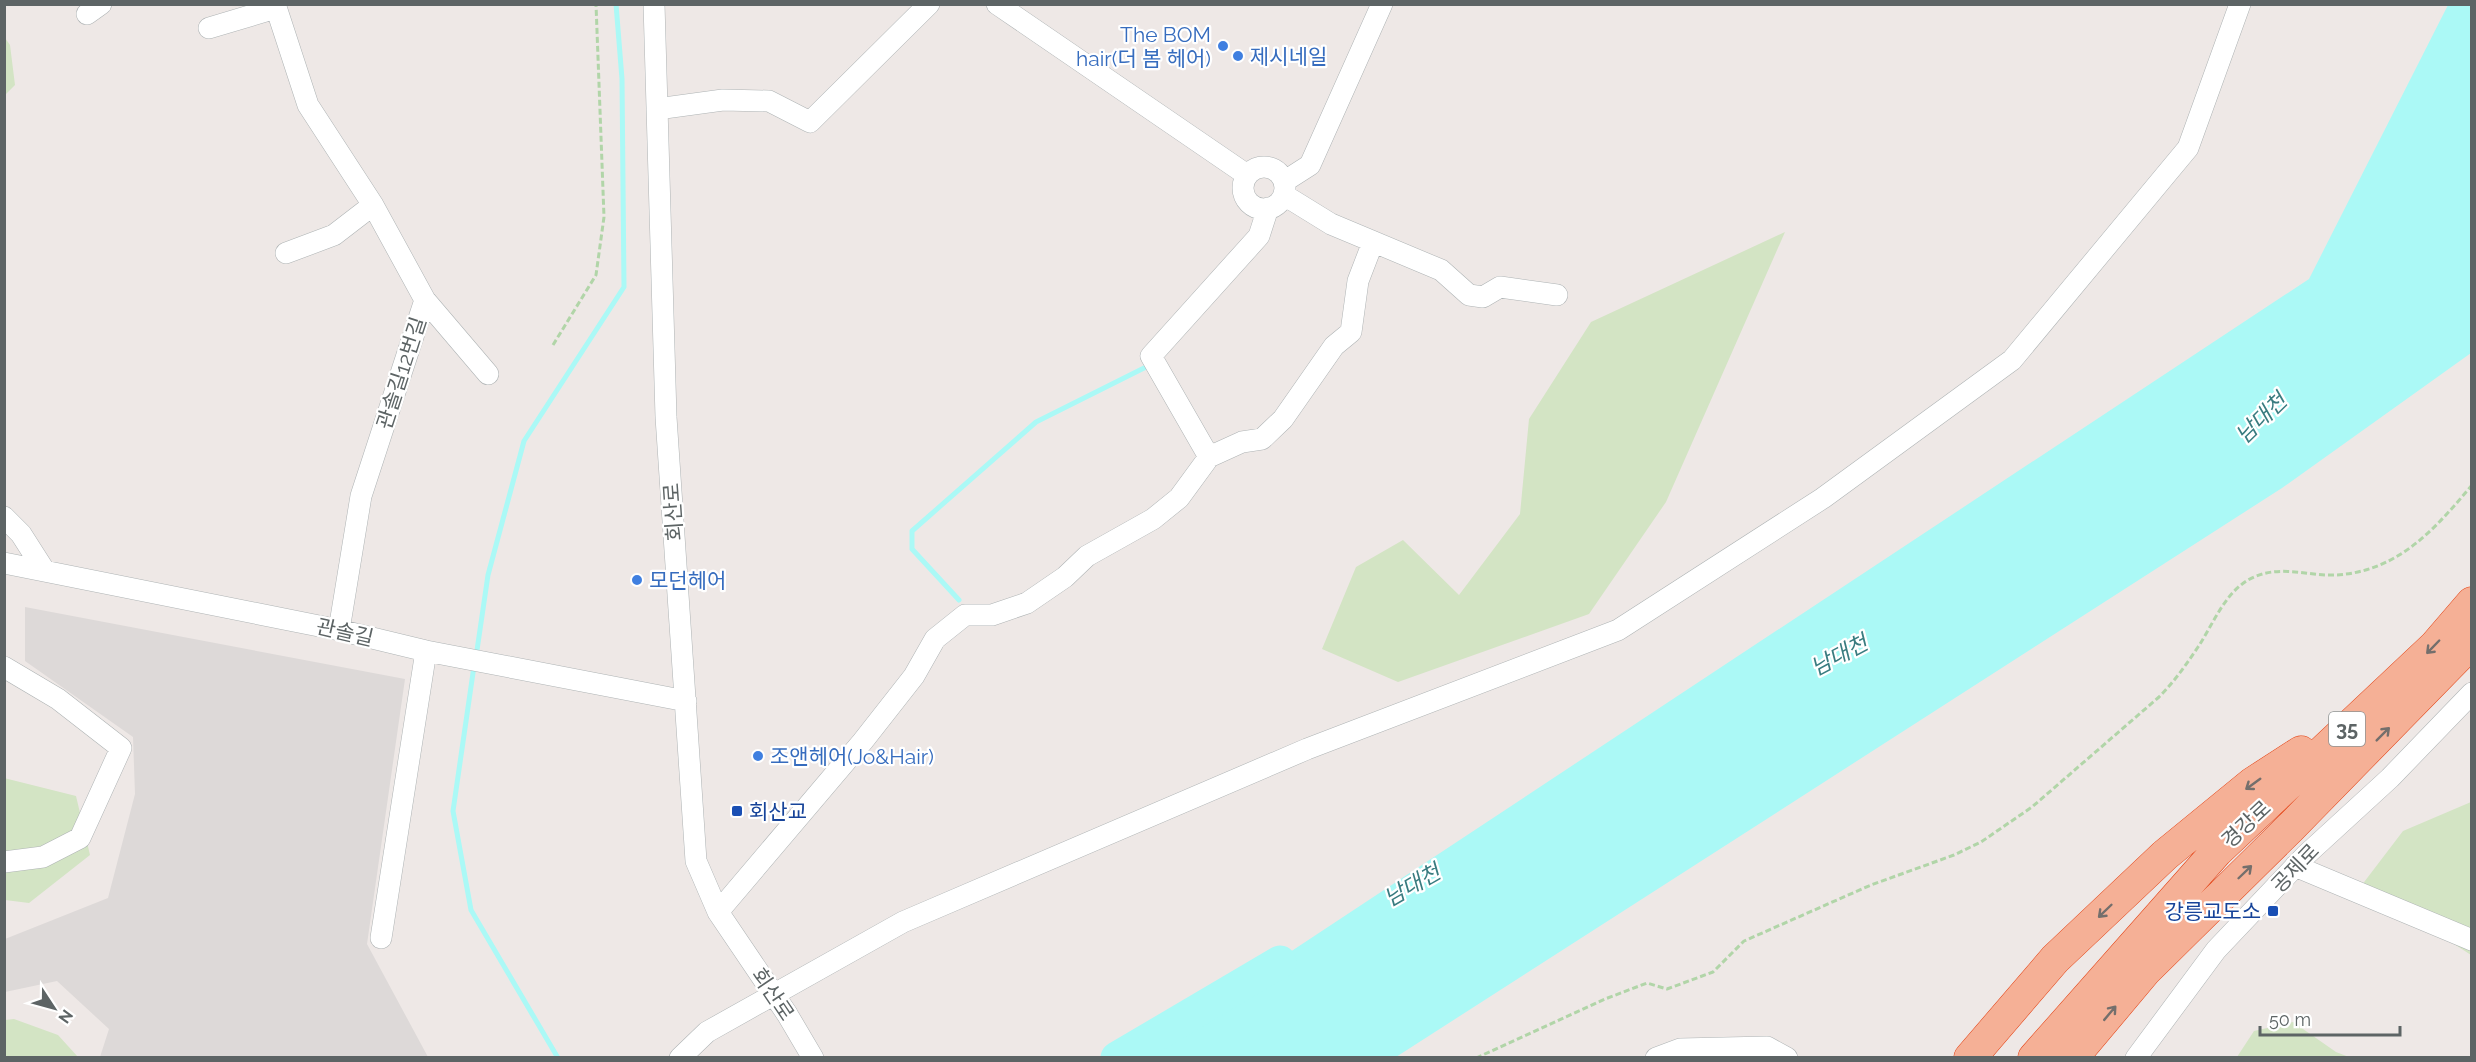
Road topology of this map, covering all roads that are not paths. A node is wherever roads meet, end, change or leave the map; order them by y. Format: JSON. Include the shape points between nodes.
{"nodes":[{"id":1,"x":654,"y":4,"type":"edge"},
{"id":2,"x":929,"y":4,"type":"edge"},
{"id":3,"x":997,"y":4,"type":"edge"},
{"id":4,"x":1382,"y":4,"type":"edge"},
{"id":5,"x":2240,"y":4,"type":"edge"},
{"id":6,"x":276,"y":6,"type":"edge"},
{"id":7,"x":209,"y":28,"type":"dead end"},
{"id":8,"x":657,"y":109,"type":"junction"},
{"id":9,"x":1247,"y":175,"type":"junction"},
{"id":10,"x":1279,"y":195,"type":"junction"},
{"id":11,"x":373,"y":205,"type":"junction"},
{"id":12,"x":1373,"y":242,"type":"junction"},
{"id":13,"x":286,"y":253,"type":"dead end"},
{"id":14,"x":1557,"y":295,"type":"dead end"},
{"id":15,"x":425,"y":300,"type":"junction"},
{"id":16,"x":488,"y":374,"type":"dead end"},
{"id":17,"x":1209,"y":457,"type":"junction"},
{"id":18,"x":4,"y":517,"type":"edge"},
{"id":19,"x":4,"y":563,"type":"edge"},
{"id":20,"x":44,"y":570,"type":"junction"},
{"id":21,"x":2472,"y":603,"type":"edge"},
{"id":22,"x":339,"y":630,"type":"junction"},
{"id":23,"x":2472,"y":642,"type":"edge"},
{"id":24,"x":426,"y":651,"type":"junction"},
{"id":25,"x":4,"y":668,"type":"edge"},
{"id":26,"x":2472,"y":693,"type":"edge"},
{"id":27,"x":686,"y":701,"type":"junction"},
{"id":28,"x":2372,"y":706,"type":"junction"},
{"id":29,"x":4,"y":862,"type":"edge"},
{"id":30,"x":2295,"y":866,"type":"junction"},
{"id":31,"x":718,"y":912,"type":"junction"},
{"id":32,"x":381,"y":938,"type":"dead end"},
{"id":33,"x":2472,"y":940,"type":"edge"},
{"id":34,"x":772,"y":993,"type":"junction"},
{"id":35,"x":680,"y":1058,"type":"edge"},
{"id":36,"x":813,"y":1058,"type":"edge"},
{"id":37,"x":1656,"y":1058,"type":"edge"},
{"id":38,"x":1787,"y":1058,"type":"edge"},
{"id":39,"x":1970,"y":1058,"type":"edge"},
{"id":40,"x":2034,"y":1058,"type":"edge"},
{"id":41,"x":2072,"y":1058,"type":"edge"},
{"id":42,"x":2136,"y":1058,"type":"edge"}],
"edges":[{"from":1,"to":8,"type":"street","name":"회산로"},
{"from":2,"to":8,"type":"street","via":[[810,122],[770,101],[723,100]]},
{"from":3,"to":9,"type":"street"},
{"from":4,"to":10,"type":"street","via":[[1310,165]]},
{"from":5,"to":34,"type":"street","via":[[2188,148],[2012,360],[1823,498],[1618,630],[1307,749],[925,913]]},
{"from":6,"to":7,"type":"street"},
{"from":6,"to":11,"type":"street","name":"관솔길12번길","via":[[308,105]]},
{"from":8,"to":27,"type":"street","name":"회산로","via":[[666,417]]},
{"from":9,"to":10,"type":"street","via":[[1258,168],[1271,168]]},
{"from":9,"to":10,"type":"street","via":[[1245,196],[1254,206]]},
{"from":10,"to":12,"type":"street"},
{"from":10,"to":17,"type":"street","via":[[1259,236],[1150,356]]},
{"from":11,"to":13,"type":"street","via":[[334,236]]},
{"from":11,"to":15,"type":"street","name":"관솔길12번길"},
{"from":12,"to":14,"type":"street","via":[[1441,270],[1469,295],[1483,297],[1500,287]]},
{"from":12,"to":17,"type":"street","via":[[1358,281],[1351,332],[1334,346],[1283,419],[1262,439],[1242,442]]},
{"from":15,"to":16,"type":"street"},
{"from":15,"to":22,"type":"street","name":"관솔길12번길","via":[[361,496]]},
{"from":17,"to":31,"type":"street","via":[[1179,498],[1153,519],[1087,556],[1027,603],[992,615],[965,615],[935,639],[914,676],[863,741]]},
{"from":18,"to":20,"type":"street","via":[[21,534]]},
{"from":19,"to":20,"type":"street","name":"관솔길"},
{"from":20,"to":22,"type":"street","name":"관솔길"},
{"from":21,"to":28,"type":"highway","name":"경강로","number":"35","one_way":true,"via":[[2435,646]]},
{"from":22,"to":24,"type":"street","name":"관솔길"},
{"from":41,"to":23,"type":"highway","name":"경강로","one_way":true,"via":[[2146,970]]},
{"from":24,"to":27,"type":"street","name":"관솔길"},
{"from":24,"to":32,"type":"street"},
{"from":25,"to":29,"type":"street","via":[[58,699],[121,748],[80,838],[43,857]]},
{"from":26,"to":30,"type":"street","name":"공제로","via":[[2390,778]]},
{"from":27,"to":31,"type":"street","name":"회산로","via":[[696,861]]},
{"from":28,"to":39,"type":"highway","one_way":true,"via":[[2253,783],[2165,855],[2055,959]]},
{"from":28,"to":40,"type":"highway","name":"경강로","number":"35","via":[[2217,850]]},
{"from":30,"to":33,"type":"street"},
{"from":30,"to":42,"type":"street","name":"공제로","via":[[2217,950]]},
{"from":31,"to":34,"type":"street","name":"회산로"},
{"from":34,"to":35,"type":"street","via":[[707,1032]]},
{"from":34,"to":36,"type":"street","name":"회산로"},
{"from":37,"to":38,"type":"street","via":[[1680,1049],[1767,1047]]}]}
